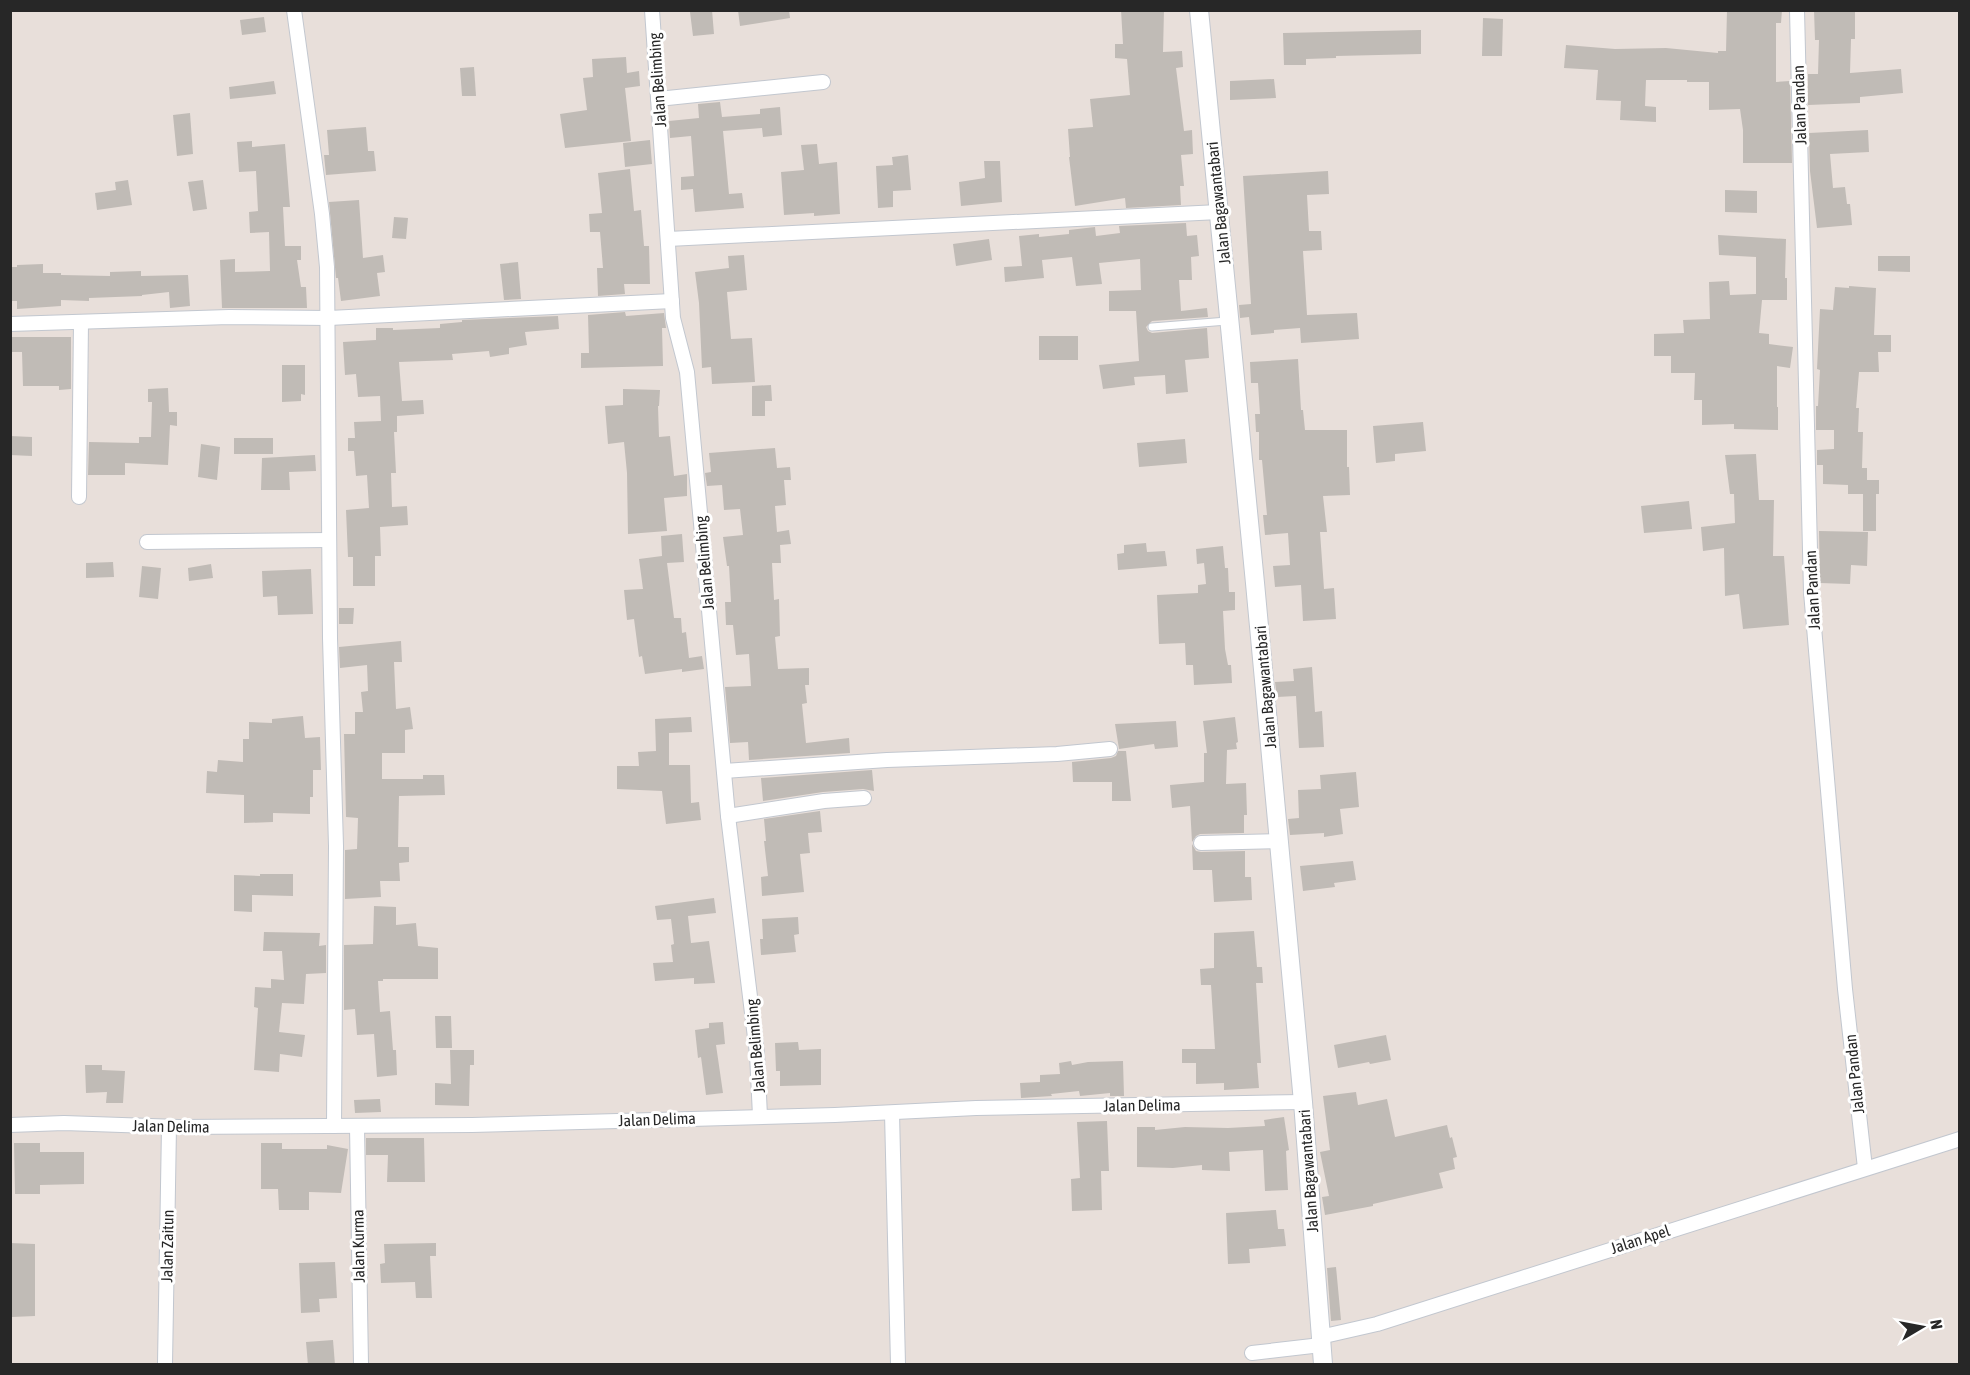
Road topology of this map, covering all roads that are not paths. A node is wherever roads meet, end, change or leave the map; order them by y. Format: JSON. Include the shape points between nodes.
{"nodes":[{"id":1,"x":294,"y":10,"type":"edge"},
{"id":2,"x":652,"y":10,"type":"edge"},
{"id":3,"x":1199,"y":10,"type":"edge"},
{"id":4,"x":1797,"y":10,"type":"edge"},
{"id":5,"x":823,"y":82,"type":"dead end"},
{"id":6,"x":658,"y":99,"type":"junction"},
{"id":7,"x":1219,"y":212,"type":"junction"},
{"id":8,"x":668,"y":238,"type":"junction"},
{"id":9,"x":672,"y":301,"type":"junction"},
{"id":10,"x":329,"y":318,"type":"junction"},
{"id":11,"x":1229,"y":321,"type":"junction"},
{"id":12,"x":81,"y":322,"type":"junction"},
{"id":13,"x":10,"y":324,"type":"edge"},
{"id":14,"x":1152,"y":327,"type":"dead end"},
{"id":15,"x":79,"y":497,"type":"dead end"},
{"id":16,"x":329,"y":540,"type":"junction"},
{"id":17,"x":147,"y":542,"type":"dead end"},
{"id":18,"x":1110,"y":749,"type":"dead end"},
{"id":19,"x":724,"y":771,"type":"junction"},
{"id":20,"x":864,"y":798,"type":"dead end"},
{"id":21,"x":728,"y":816,"type":"junction"},
{"id":22,"x":1279,"y":841,"type":"junction"},
{"id":23,"x":1200,"y":843,"type":"dead end"},
{"id":24,"x":1303,"y":1102,"type":"junction"},
{"id":25,"x":892,"y":1113,"type":"junction"},
{"id":26,"x":760,"y":1116,"type":"junction"},
{"id":27,"x":10,"y":1125,"type":"edge"},
{"id":28,"x":334,"y":1126,"type":"junction"},
{"id":29,"x":170,"y":1127,"type":"junction"},
{"id":30,"x":357,"y":1127,"type":"junction"},
{"id":31,"x":1959,"y":1139,"type":"edge"},
{"id":32,"x":1865,"y":1168,"type":"junction"},
{"id":33,"x":1321,"y":1341,"type":"junction"},
{"id":34,"x":1252,"y":1353,"type":"dead end"},
{"id":35,"x":165,"y":1365,"type":"edge"},
{"id":36,"x":360,"y":1365,"type":"edge"},
{"id":37,"x":898,"y":1365,"type":"edge"},
{"id":38,"x":1323,"y":1365,"type":"edge"}],
"edges":[{"from":1,"to":10,"type":"street","via":[[322,214]]},
{"from":2,"to":6,"type":"street","name":"Jalan Belimbing"},
{"from":3,"to":7,"type":"street","name":"Jalan Bagawantabari"},
{"from":4,"to":32,"type":"street","name":"Jalan Pandan","via":[[1811,592],[1845,989]]},
{"from":5,"to":6,"type":"street"},
{"from":6,"to":8,"type":"street","name":"Jalan Belimbing"},
{"from":7,"to":8,"type":"street"},
{"from":7,"to":11,"type":"street","name":"Jalan Bagawantabari"},
{"from":8,"to":9,"type":"street","name":"Jalan Belimbing"},
{"from":9,"to":10,"type":"street"},
{"from":9,"to":19,"type":"street","name":"Jalan Belimbing","via":[[687,372]]},
{"from":10,"to":12,"type":"street"},
{"from":10,"to":16,"type":"street"},
{"from":11,"to":14,"type":"lane"},
{"from":11,"to":22,"type":"street","name":"Jalan Bagawantabari"},
{"from":12,"to":13,"type":"street"},
{"from":12,"to":15,"type":"street"},
{"from":16,"to":17,"type":"street"},
{"from":16,"to":28,"type":"street","via":[[336,846]]},
{"from":18,"to":19,"type":"street"},
{"from":19,"to":21,"type":"street","name":"Jalan Belimbing"},
{"from":20,"to":21,"type":"street"},
{"from":21,"to":26,"type":"street","name":"Jalan Belimbing","via":[[757,1054]]},
{"from":22,"to":23,"type":"street"},
{"from":22,"to":24,"type":"street","name":"Jalan Bagawantabari"},
{"from":24,"to":25,"type":"street","name":"Jalan Delima"},
{"from":24,"to":33,"type":"street","name":"Jalan Bagawantabari"},
{"from":25,"to":26,"type":"street","name":"Jalan Delima"},
{"from":25,"to":37,"type":"street"},
{"from":26,"to":30,"type":"street","name":"Jalan Delima"},
{"from":27,"to":29,"type":"street","name":"Jalan Delima"},
{"from":28,"to":29,"type":"street","name":"Jalan Delima"},
{"from":28,"to":30,"type":"street","name":"Jalan Delima"},
{"from":29,"to":35,"type":"street","name":"Jalan Zaitun"},
{"from":30,"to":36,"type":"street","name":"Jalan Kurma"},
{"from":31,"to":32,"type":"street","name":"Jalan Apel"},
{"from":32,"to":33,"type":"street","name":"Jalan Apel"},
{"from":33,"to":34,"type":"street","name":"Jalan Apel"},
{"from":33,"to":38,"type":"street","name":"Jalan Bagawantabari"}]}
